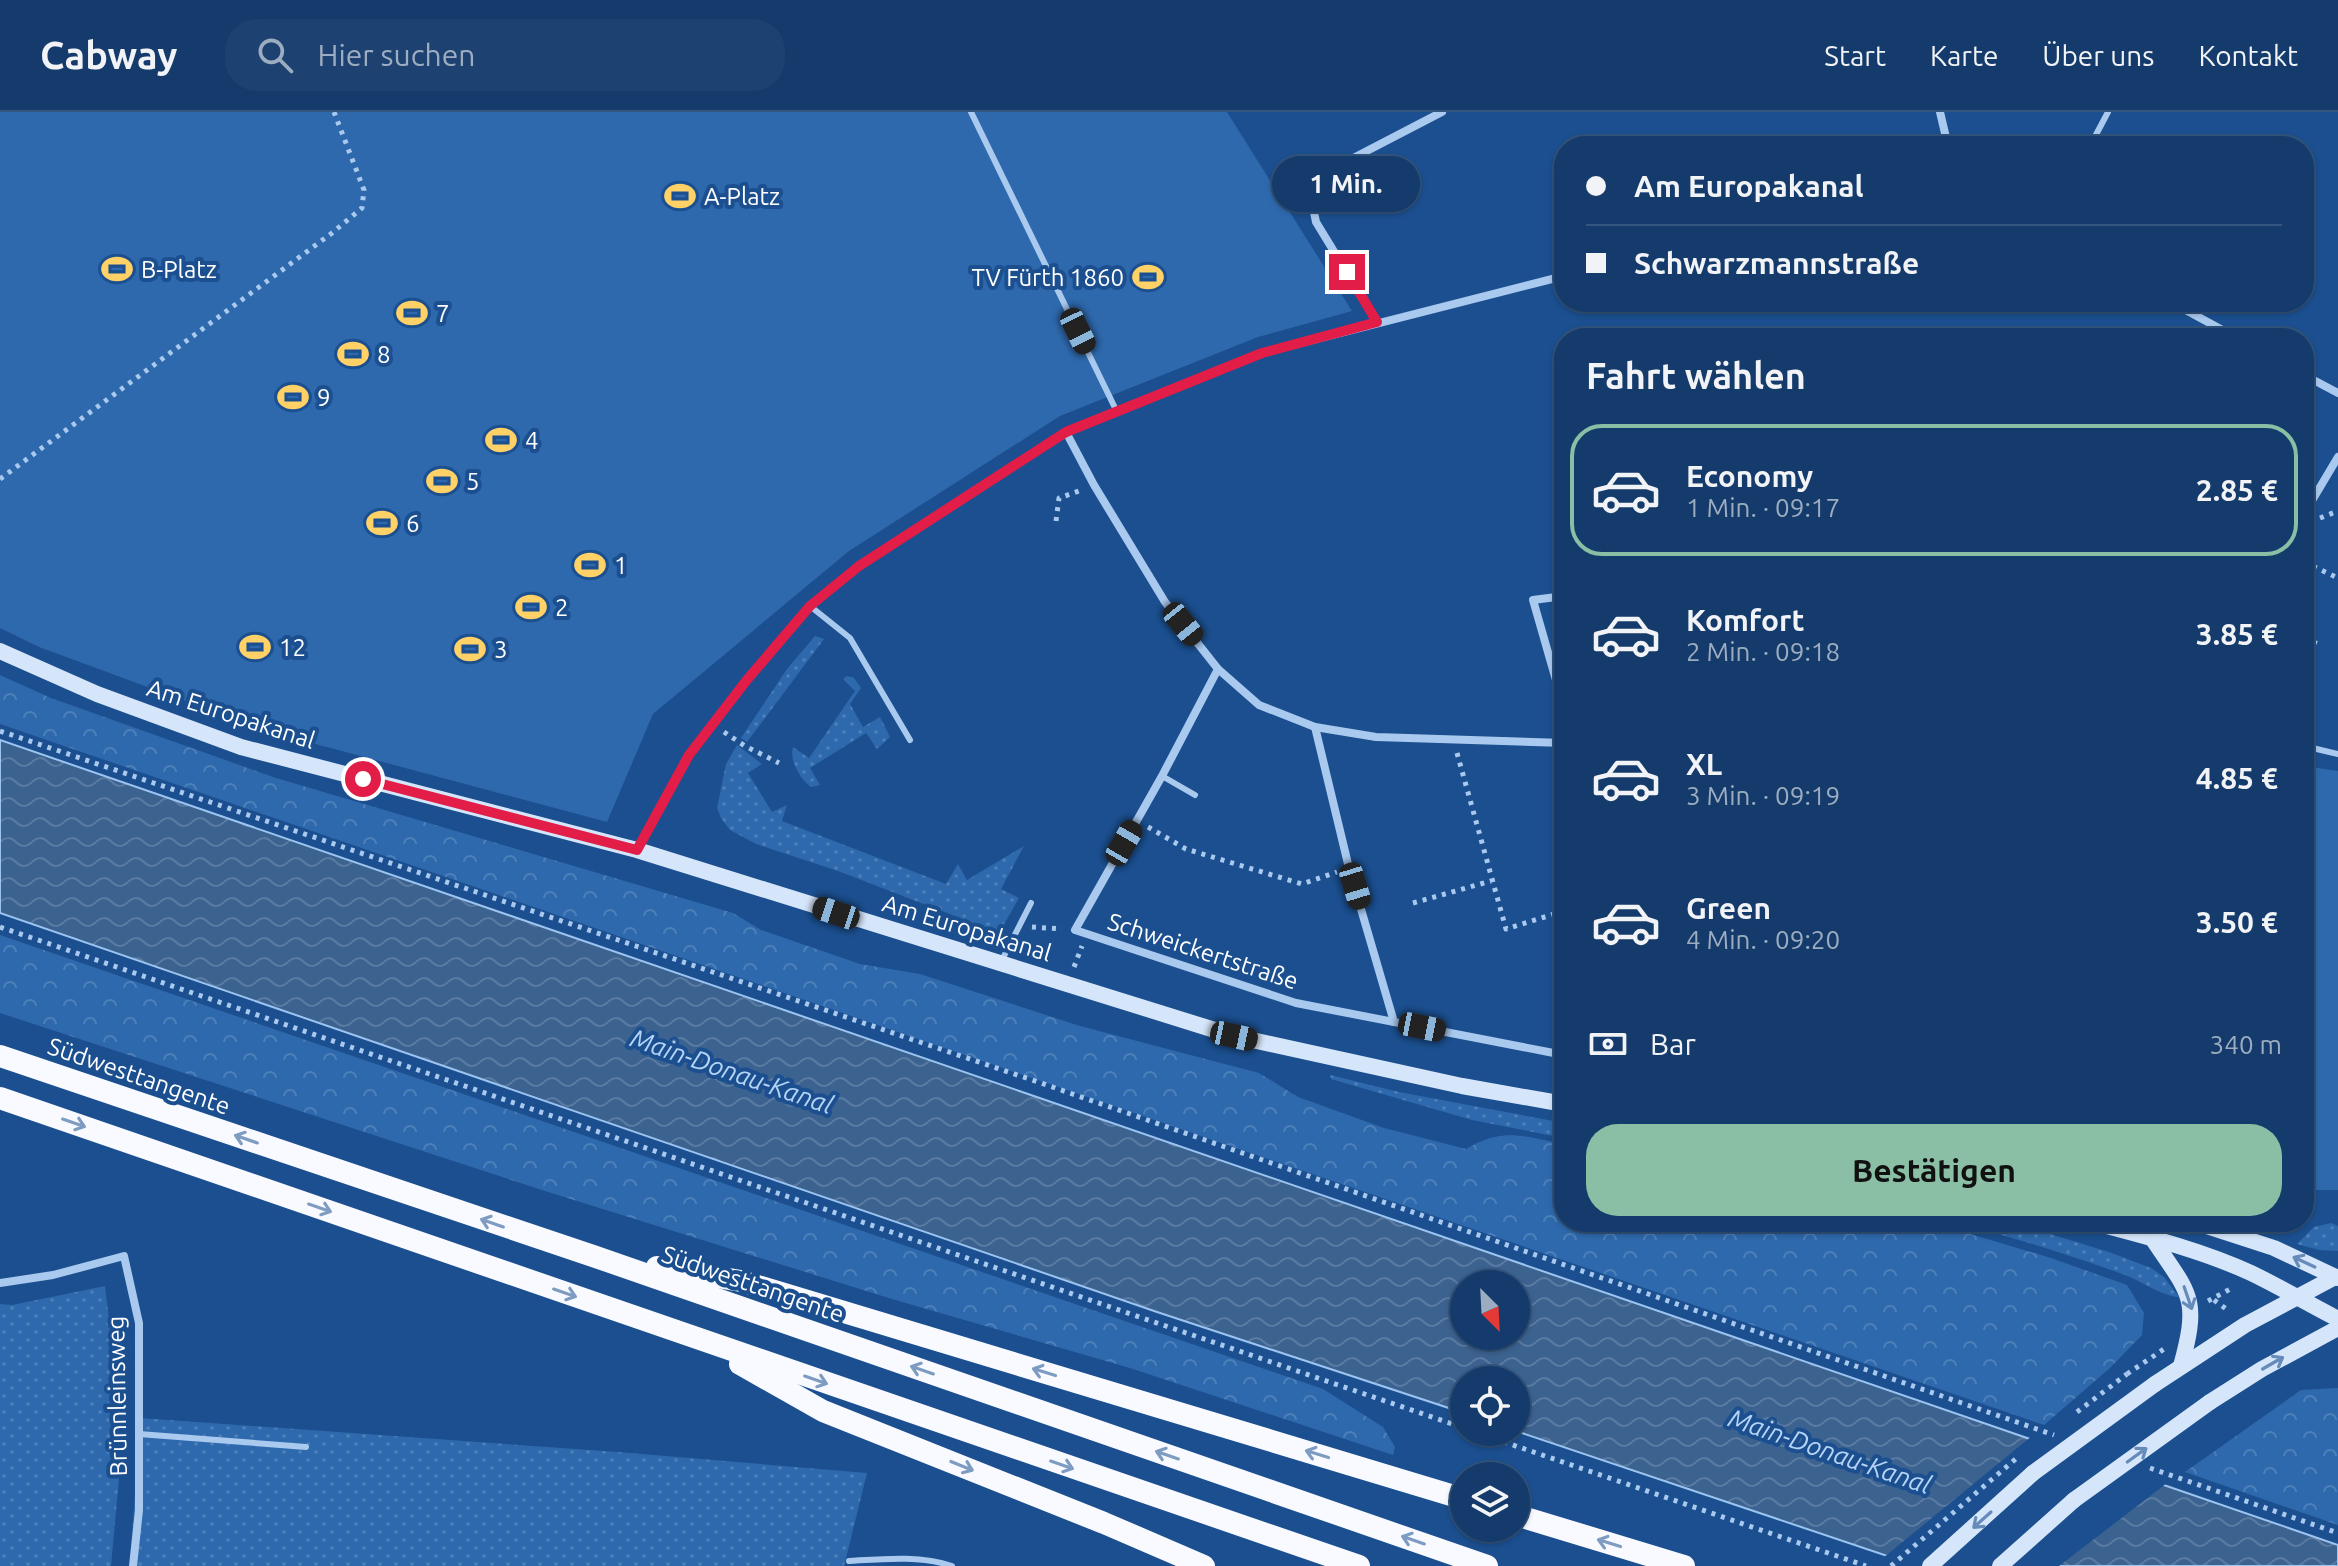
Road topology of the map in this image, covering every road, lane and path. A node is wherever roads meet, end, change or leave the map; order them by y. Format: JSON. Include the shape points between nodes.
{"nodes":[{"id":1,"x":334,"y":112,"type":"edge"},
{"id":2,"x":971,"y":112,"type":"edge"},
{"id":3,"x":1442,"y":112,"type":"edge"},
{"id":4,"x":1940,"y":112,"type":"edge"},
{"id":5,"x":2108,"y":112,"type":"edge"},
{"id":6,"x":1946,"y":136,"type":"edge"},
{"id":7,"x":2095,"y":136,"type":"edge"},
{"id":8,"x":1554,"y":278,"type":"edge"},
{"id":9,"x":2189,"y":312,"type":"edge"},
{"id":10,"x":1377,"y":322,"type":"junction"},
{"id":11,"x":2219,"y":328,"type":"edge"},
{"id":12,"x":2314,"y":380,"type":"edge"},
{"id":13,"x":2338,"y":393,"type":"edge"},
{"id":14,"x":1117,"y":412,"type":"junction"},
{"id":15,"x":1066,"y":432,"type":"junction"},
{"id":16,"x":2338,"y":457,"type":"edge"},
{"id":17,"x":0,"y":479,"type":"edge"},
{"id":18,"x":1094,"y":485,"type":"junction"},
{"id":19,"x":2314,"y":497,"type":"edge"},
{"id":20,"x":1056,"y":521,"type":"dead end"},
{"id":21,"x":2314,"y":567,"type":"edge"},
{"id":22,"x":2338,"y":578,"type":"edge"},
{"id":23,"x":1554,"y":597,"type":"edge"},
{"id":24,"x":810,"y":606,"type":"junction"},
{"id":25,"x":2314,"y":642,"type":"edge"},
{"id":26,"x":2318,"y":644,"type":"dead end"},
{"id":27,"x":0,"y":651,"type":"edge"},
{"id":28,"x":1218,"y":669,"type":"junction"},
{"id":29,"x":1554,"y":673,"type":"edge"},
{"id":30,"x":713,"y":724,"type":"junction"},
{"id":31,"x":1315,"y":727,"type":"junction"},
{"id":32,"x":0,"y":731,"type":"edge"},
{"id":33,"x":910,"y":740,"type":"dead end"},
{"id":34,"x":1454,"y":741,"type":"junction"},
{"id":35,"x":1554,"y":743,"type":"edge"},
{"id":36,"x":2314,"y":748,"type":"edge"},
{"id":37,"x":2338,"y":754,"type":"edge"},
{"id":38,"x":779,"y":763,"type":"dead end"},
{"id":39,"x":1162,"y":776,"type":"junction"},
{"id":40,"x":1195,"y":795,"type":"dead end"},
{"id":41,"x":1137,"y":820,"type":"junction"},
{"id":42,"x":637,"y":850,"type":"junction"},
{"id":43,"x":1349,"y":868,"type":"junction"},
{"id":44,"x":1491,"y":881,"type":"junction"},
{"id":45,"x":1031,"y":903,"type":"dead end"},
{"id":46,"x":1413,"y":903,"type":"dead end"},
{"id":47,"x":1554,"y":914,"type":"edge"},
{"id":48,"x":1019,"y":926,"type":"junction"},
{"id":49,"x":0,"y":927,"type":"edge"},
{"id":50,"x":1075,"y":930,"type":"junction"},
{"id":51,"x":1087,"y":934,"type":"junction"},
{"id":52,"x":1000,"y":963,"type":"junction"},
{"id":53,"x":1067,"y":984,"type":"junction"},
{"id":54,"x":1394,"y":1022,"type":"junction"},
{"id":55,"x":1554,"y":1053,"type":"edge"},
{"id":56,"x":0,"y":1056,"type":"edge"},
{"id":57,"x":0,"y":1098,"type":"edge"},
{"id":58,"x":1554,"y":1102,"type":"edge"},
{"id":59,"x":2130,"y":1232,"type":"edge"},
{"id":60,"x":2225,"y":1232,"type":"edge"},
{"id":61,"x":2152,"y":1238,"type":"junction"},
{"id":62,"x":593,"y":1256,"type":"junction"},
{"id":63,"x":2336,"y":1278,"type":"edge"},
{"id":64,"x":0,"y":1283,"type":"edge"},
{"id":65,"x":2238,"y":1284,"type":"dead end"},
{"id":66,"x":2296,"y":1297,"type":"junction"},
{"id":67,"x":2214,"y":1300,"type":"junction"},
{"id":68,"x":2201,"y":1303,"type":"dead end"},
{"id":69,"x":2229,"y":1311,"type":"dead end"},
{"id":70,"x":2338,"y":1319,"type":"edge"},
{"id":71,"x":2338,"y":1328,"type":"edge"},
{"id":72,"x":690,"y":1336,"type":"junction"},
{"id":73,"x":2164,"y":1349,"type":"dead end"},
{"id":74,"x":2181,"y":1366,"type":"junction"},
{"id":75,"x":2077,"y":1412,"type":"dead end"},
{"id":76,"x":1450,"y":1423,"type":"edge"},
{"id":77,"x":139,"y":1434,"type":"junction"},
{"id":78,"x":2039,"y":1441,"type":"dead end"},
{"id":79,"x":1516,"y":1446,"type":"edge"},
{"id":80,"x":306,"y":1447,"type":"dead end"},
{"id":81,"x":2026,"y":1450,"type":"dead end"},
{"id":82,"x":2144,"y":1466,"type":"dead end"},
{"id":83,"x":1450,"y":1495,"type":"edge"},
{"id":84,"x":1530,"y":1519,"type":"edge"},
{"id":85,"x":2338,"y":1533,"type":"edge"},
{"id":86,"x":849,"y":1561,"type":"dead end"},
{"id":87,"x":133,"y":1566,"type":"edge"},
{"id":88,"x":952,"y":1566,"type":"edge"},
{"id":89,"x":1204,"y":1566,"type":"edge"},
{"id":90,"x":1359,"y":1566,"type":"edge"},
{"id":91,"x":1487,"y":1566,"type":"edge"},
{"id":92,"x":1684,"y":1566,"type":"edge"},
{"id":93,"x":1866,"y":1566,"type":"edge"},
{"id":94,"x":1891,"y":1566,"type":"edge"},
{"id":95,"x":1930,"y":1566,"type":"edge"},
{"id":96,"x":2000,"y":1566,"type":"edge"}],
"edges":[{"from":1,"to":17,"type":"path","via":[[364,190],[362,208]]},
{"from":2,"to":14,"type":"lane"},
{"from":3,"to":10,"type":"street","via":[[1336,167],[1310,193],[1316,222]]},
{"from":4,"to":6,"type":"street"},
{"from":5,"to":7,"type":"lane"},
{"from":8,"to":10,"type":"street"},
{"from":9,"to":11,"type":"street"},
{"from":10,"to":14,"type":"street","via":[[1262,353]]},
{"from":12,"to":13,"type":"street"},
{"from":14,"to":15,"type":"street"},
{"from":15,"to":18,"type":"street"},
{"from":15,"to":24,"type":"street","via":[[859,566]]},
{"from":16,"to":19,"type":"street"},
{"from":18,"to":20,"type":"path","via":[[1059,498]]},
{"from":18,"to":28,"type":"street","via":[[1165,602]]},
{"from":21,"to":22,"type":"path"},
{"from":23,"to":29,"type":"street","via":[[1533,600]]},
{"from":24,"to":30,"type":"street"},
{"from":24,"to":33,"type":"lane","via":[[850,638]]},
{"from":25,"to":26,"type":"path"},
{"from":27,"to":42,"type":"main road","name":"Am Europakanal","via":[[97,694],[241,747]]},
{"from":28,"to":31,"type":"street","via":[[1259,705]]},
{"from":28,"to":39,"type":"street","name":"Schweickertstraße"},
{"from":30,"to":38,"type":"path"},
{"from":30,"to":42,"type":"street","via":[[689,755]]},
{"from":31,"to":34,"type":"street"},
{"from":31,"to":43,"type":"street"},
{"from":32,"to":78,"type":"path","via":[[2053,1433]]},
{"from":34,"to":35,"type":"street"},
{"from":34,"to":44,"type":"path"},
{"from":36,"to":37,"type":"lane"},
{"from":39,"to":40,"type":"lane"},
{"from":39,"to":41,"type":"street","name":"Schweickertstraße"},
{"from":41,"to":43,"type":"path","via":[[1186,849],[1302,884]]},
{"from":41,"to":50,"type":"street","name":"Schweickertstraße"},
{"from":42,"to":52,"type":"main road","name":"Am Europakanal"},
{"from":43,"to":54,"type":"street"},
{"from":44,"to":46,"type":"path"},
{"from":44,"to":47,"type":"path","via":[[1506,929]]},
{"from":45,"to":48,"type":"lane"},
{"from":48,"to":50,"type":"path"},
{"from":48,"to":52,"type":"lane"},
{"from":49,"to":76,"type":"path"},
{"from":50,"to":51,"type":"street","name":"Schweickertstraße"},
{"from":51,"to":53,"type":"path"},
{"from":51,"to":54,"type":"street","name":"Schweickertstraße","via":[[1296,1003]]},
{"from":52,"to":53,"type":"main road","name":"Am Europakanal"},
{"from":53,"to":58,"type":"main road","name":"Am Europakanal","via":[[1234,1036]]},
{"from":54,"to":55,"type":"street","name":"Schweickertstraße"},
{"from":62,"to":56,"type":"highway","name":"Südwesttangente","one_way":true},
{"from":57,"to":72,"type":"highway","one_way":true},
{"from":59,"to":61,"type":"main road"},
{"from":63,"to":60,"type":"main road","one_way":true,"via":[[2274,1248]]},
{"from":61,"to":66,"type":"main road","via":[[2238,1268]]},
{"from":61,"to":74,"type":"main road","one_way":true,"via":[[2192,1306]]},
{"from":83,"to":62,"type":"highway","one_way":true,"via":[[741,1281]]},
{"from":91,"to":62,"type":"highway","name":"Südwesttangente","one_way":true},
{"from":63,"to":66,"type":"main road"},
{"from":64,"to":77,"type":"street","name":"Brünnleinsweg","via":[[124,1256],[139,1323]]},
{"from":65,"to":67,"type":"path"},
{"from":66,"to":70,"type":"main road"},
{"from":66,"to":74,"type":"main road"},
{"from":67,"to":68,"type":"path"},
{"from":67,"to":69,"type":"path"},
{"from":96,"to":71,"type":"main road","one_way":true,"bridge":true,"via":[[2074,1500],[2210,1402]]},
{"from":72,"to":89,"type":"highway","one_way":true,"via":[[823,1411]]},
{"from":72,"to":90,"type":"highway","one_way":true},
{"from":73,"to":75,"type":"path","bridge":true},
{"from":74,"to":95,"type":"main road","one_way":true,"bridge":true,"via":[[2033,1473]]},
{"from":77,"to":80,"type":"lane"},
{"from":77,"to":87,"type":"street","name":"Brünnleinsweg"},
{"from":79,"to":93,"type":"path"},
{"from":81,"to":94,"type":"path","bridge":true},
{"from":82,"to":85,"type":"path"},
{"from":92,"to":84,"type":"highway","one_way":true},
{"from":86,"to":88,"type":"lane","via":[[892,1559]]}]}
